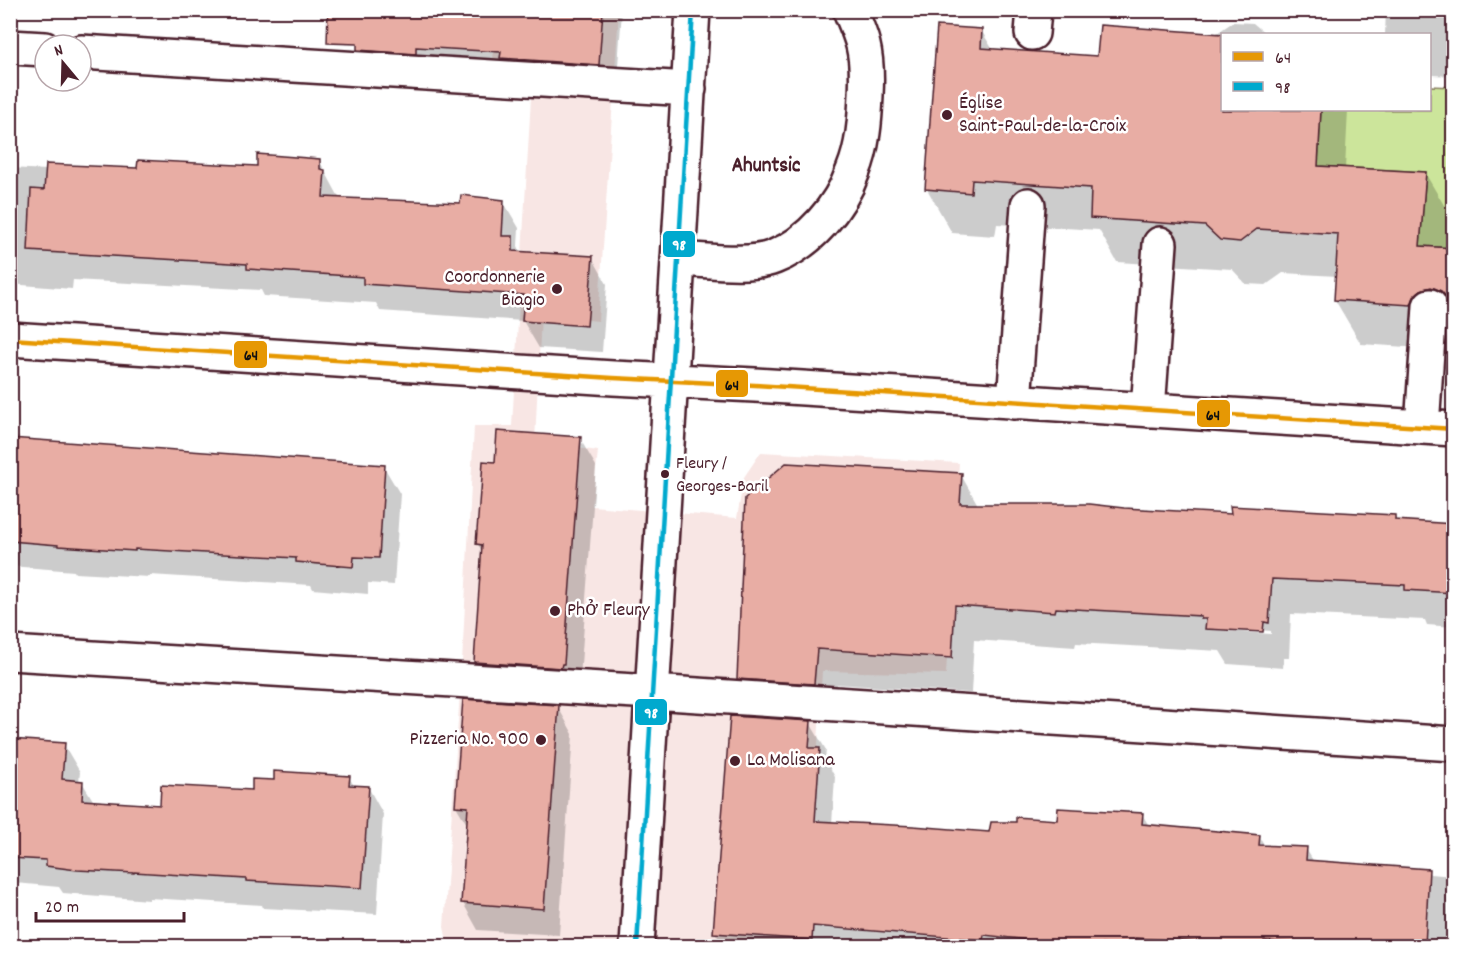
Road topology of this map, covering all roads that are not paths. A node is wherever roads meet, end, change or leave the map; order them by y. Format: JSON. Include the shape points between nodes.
{"nodes":[{"id":1,"x":693,"y":10,"type":"edge"},
{"id":2,"x":850,"y":10,"type":"edge"},
{"id":3,"x":10,"y":47,"type":"edge"},
{"id":4,"x":33,"y":48,"type":"edge"},
{"id":5,"x":93,"y":53,"type":"edge"},
{"id":6,"x":689,"y":89,"type":"junction"},
{"id":7,"x":1028,"y":205,"type":"dead end"},
{"id":8,"x":1160,"y":244,"type":"dead end"},
{"id":9,"x":678,"y":259,"type":"junction"},
{"id":10,"x":1430,"y":306,"type":"dead end"},
{"id":11,"x":10,"y":339,"type":"edge"},
{"id":12,"x":671,"y":381,"type":"junction"},
{"id":13,"x":1014,"y":402,"type":"junction"},
{"id":14,"x":1148,"y":410,"type":"junction"},
{"id":15,"x":1438,"y":428,"type":"edge"},
{"id":16,"x":10,"y":653,"type":"edge"},
{"id":17,"x":652,"y":692,"type":"junction"},
{"id":18,"x":1454,"y":744,"type":"edge"},
{"id":19,"x":637,"y":946,"type":"edge"}],
"edges":[{"from":1,"to":6,"type":"street"},
{"from":2,"to":9,"type":"street","via":[[866,62],[866,109],[856,163],[836,203],[802,241],[772,258],[745,262]]},
{"from":3,"to":4,"type":"street"},
{"from":5,"to":6,"type":"street"},
{"from":6,"to":9,"type":"street"},
{"from":7,"to":13,"type":"street"},
{"from":8,"to":14,"type":"street"},
{"from":9,"to":12,"type":"street"},
{"from":10,"to":15,"type":"street"},
{"from":11,"to":12,"type":"street"},
{"from":12,"to":13,"type":"street"},
{"from":12,"to":17,"type":"street"},
{"from":13,"to":14,"type":"street"},
{"from":14,"to":15,"type":"street"},
{"from":16,"to":17,"type":"street"},
{"from":17,"to":18,"type":"street"},
{"from":17,"to":19,"type":"street"}]}
